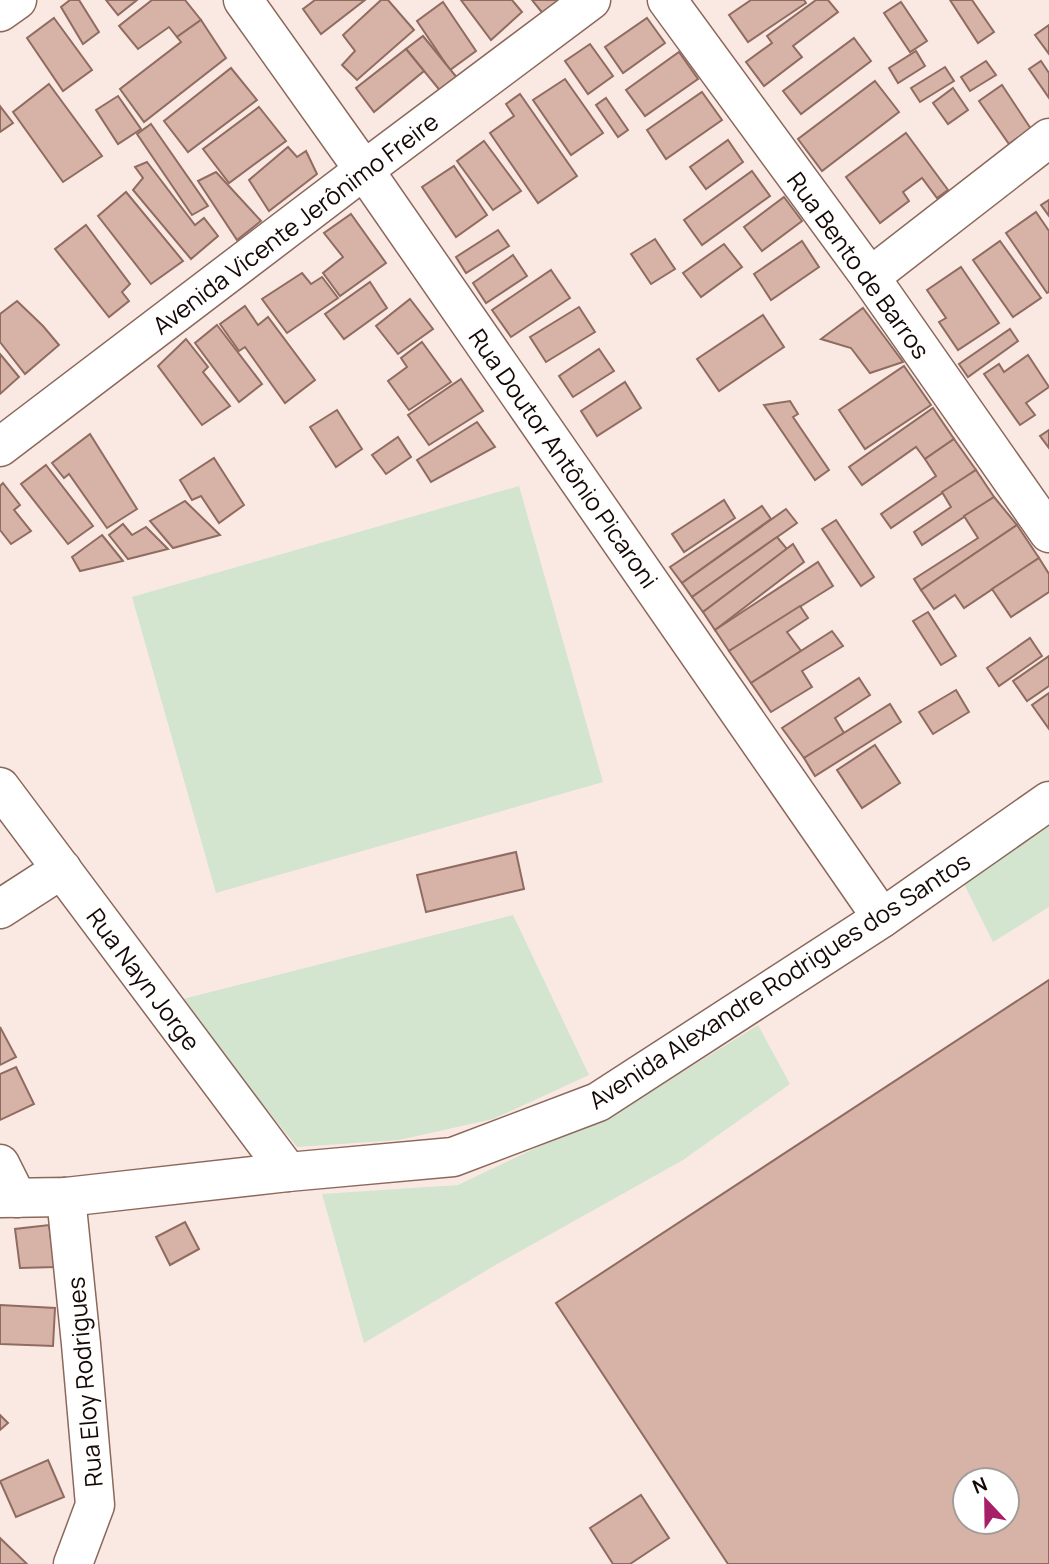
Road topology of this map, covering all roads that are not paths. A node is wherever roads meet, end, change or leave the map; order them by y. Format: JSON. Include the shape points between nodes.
{"nodes":[{"id":1,"x":17,"y":0,"type":"edge"},
{"id":2,"x":243,"y":0,"type":"edge"},
{"id":3,"x":591,"y":0,"type":"edge"},
{"id":4,"x":667,"y":0,"type":"edge"},
{"id":5,"x":0,"y":12,"type":"edge"},
{"id":6,"x":1049,"y":138,"type":"edge"},
{"id":7,"x":364,"y":170,"type":"junction"},
{"id":8,"x":870,"y":277,"type":"junction"},
{"id":9,"x":0,"y":447,"type":"edge"},
{"id":10,"x":1049,"y":533,"type":"edge"},
{"id":11,"x":0,"y":786,"type":"edge"},
{"id":12,"x":1049,"y":801,"type":"edge"},
{"id":13,"x":62,"y":869,"type":"junction"},
{"id":14,"x":0,"y":909,"type":"edge"},
{"id":15,"x":882,"y":918,"type":"junction"},
{"id":16,"x":288,"y":1172,"type":"junction"},
{"id":17,"x":6,"y":1187,"type":"edge"},
{"id":18,"x":65,"y":1197,"type":"junction"},
{"id":19,"x":74,"y":1564,"type":"edge"}],
"edges":[{"from":1,"to":5,"type":"street"},
{"from":2,"to":7,"type":"street","name":"Rua Doutor Antônio Picaroni"},
{"from":3,"to":7,"type":"street","name":"Avenida Vicente Jerônimo Freire"},
{"from":4,"to":8,"type":"street","name":"Rua Bento de Barros"},
{"from":6,"to":8,"type":"street"},
{"from":7,"to":9,"type":"street","name":"Avenida Vicente Jerônimo Freire"},
{"from":7,"to":15,"type":"street","name":"Rua Doutor Antônio Picaroni"},
{"from":8,"to":10,"type":"street","name":"Rua Bento de Barros"},
{"from":11,"to":13,"type":"street","name":"Rua Nayn Jorge"},
{"from":12,"to":15,"type":"street","name":"Avenida Alexandre Rodrigues dos Santos"},
{"from":13,"to":14,"type":"street"},
{"from":13,"to":16,"type":"street","name":"Rua Nayn Jorge"},
{"from":15,"to":16,"type":"street","name":"Avenida Alexandre Rodrigues dos Santos","via":[[598,1102],[453,1157]]},
{"from":16,"to":18,"type":"street","name":"Avenida Alexandre Rodrigues dos Santos"},
{"from":17,"to":18,"type":"street","name":"Avenida Alexandre Rodrigues dos Santos"},
{"from":18,"to":19,"type":"street","name":"Rua Eloy Rodrigues","via":[[95,1505]]}]}
